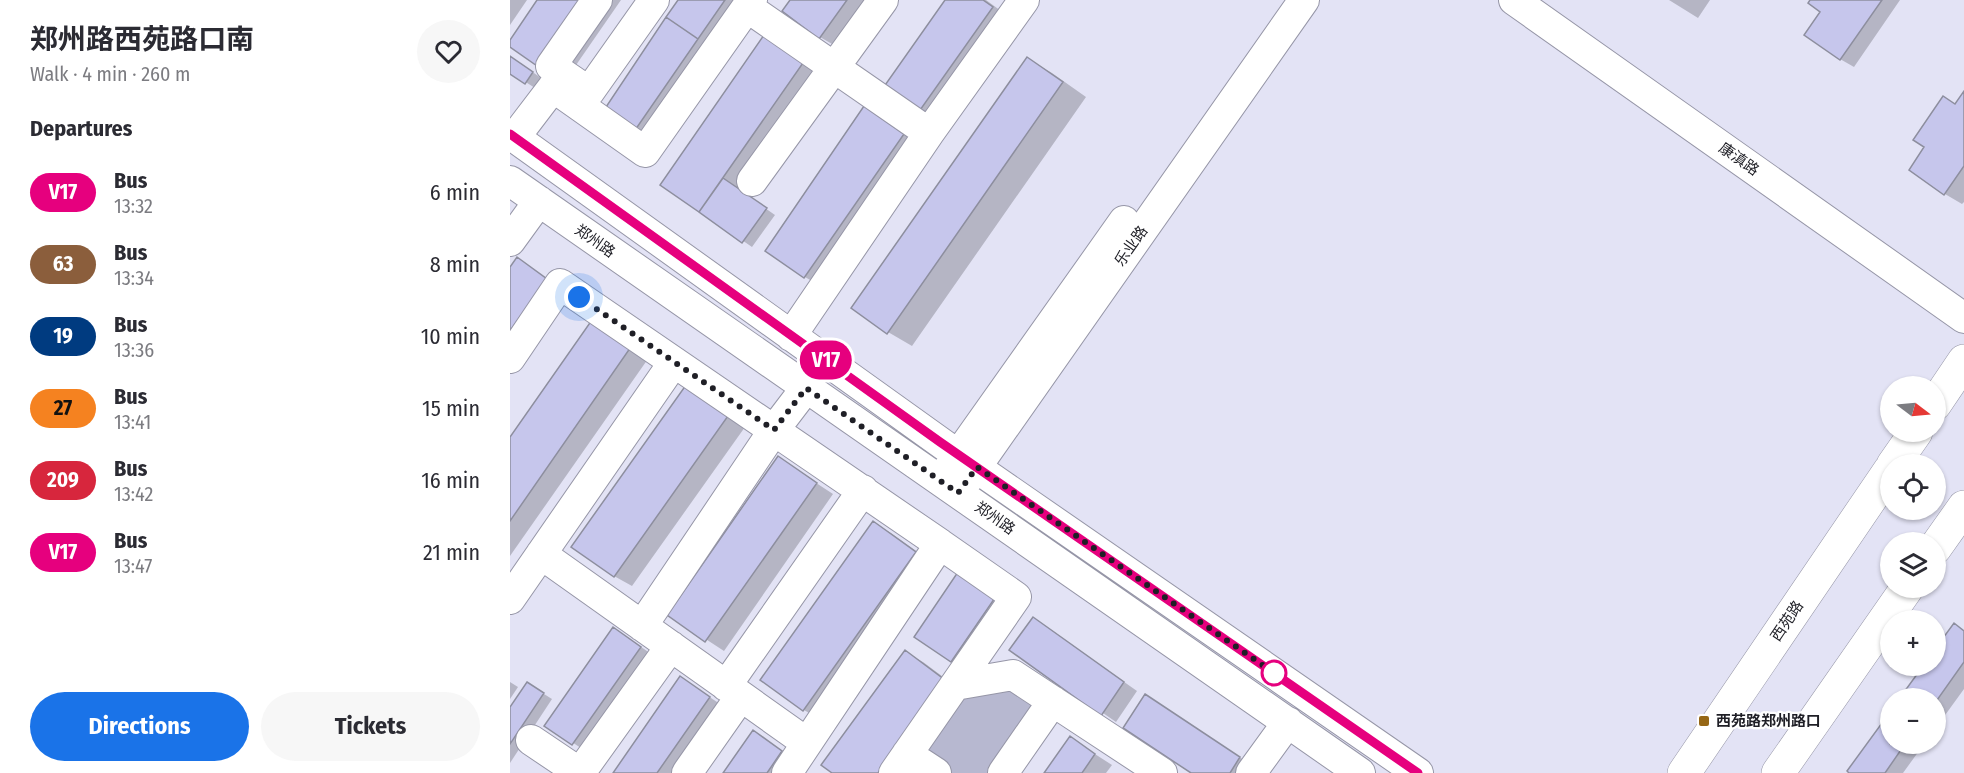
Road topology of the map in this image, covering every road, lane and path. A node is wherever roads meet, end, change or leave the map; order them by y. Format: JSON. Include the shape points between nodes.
{"nodes":[{"id":1,"x":597,"y":0,"type":"edge"},
{"id":2,"x":654,"y":0,"type":"edge"},
{"id":3,"x":883,"y":0,"type":"edge"},
{"id":4,"x":1280,"y":0,"type":"edge"},
{"id":5,"x":1304,"y":0,"type":"edge"},
{"id":6,"x":1514,"y":0,"type":"edge"},
{"id":7,"x":1547,"y":0,"type":"edge"},
{"id":8,"x":1014,"y":3,"type":"edge"},
{"id":9,"x":750,"y":4,"type":"edge"},
{"id":10,"x":834,"y":68,"type":"junction"},
{"id":11,"x":558,"y":81,"type":"junction"},
{"id":12,"x":929,"y":133,"type":"junction"},
{"id":13,"x":513,"y":136,"type":"edge"},
{"id":14,"x":510,"y":181,"type":"edge"},
{"id":15,"x":752,"y":181,"type":"dead end"},
{"id":16,"x":539,"y":201,"type":"junction"},
{"id":17,"x":510,"y":242,"type":"edge"},
{"id":18,"x":1964,"y":295,"type":"edge"},
{"id":19,"x":1964,"y":318,"type":"edge"},
{"id":20,"x":791,"y":336,"type":"junction"},
{"id":21,"x":510,"y":358,"type":"edge"},
{"id":22,"x":1964,"y":361,"type":"edge"},
{"id":23,"x":674,"y":362,"type":"junction"},
{"id":24,"x":806,"y":388,"type":"junction"},
{"id":25,"x":1946,"y":388,"type":"edge"},
{"id":26,"x":774,"y":430,"type":"junction"},
{"id":27,"x":968,"y":461,"type":"junction"},
{"id":28,"x":1880,"y":485,"type":"edge"},
{"id":29,"x":949,"y":487,"type":"junction"},
{"id":30,"x":863,"y":490,"type":"junction"},
{"id":31,"x":1964,"y":507,"type":"edge"},
{"id":32,"x":1946,"y":532,"type":"edge"},
{"id":33,"x":940,"y":544,"type":"junction"},
{"id":34,"x":541,"y":554,"type":"junction"},
{"id":35,"x":1900,"y":598,"type":"edge"},
{"id":36,"x":510,"y":599,"type":"edge"},
{"id":37,"x":642,"y":626,"type":"junction"},
{"id":38,"x":671,"y":646,"type":"junction"},
{"id":39,"x":955,"y":685,"type":"junction"},
{"id":40,"x":734,"y":691,"type":"junction"},
{"id":41,"x":1053,"y":701,"type":"junction"},
{"id":42,"x":1288,"y":722,"type":"junction"},
{"id":43,"x":531,"y":740,"type":"dead end"},
{"id":44,"x":807,"y":743,"type":"junction"},
{"id":45,"x":901,"y":763,"type":"edge"},
{"id":46,"x":1144,"y":768,"type":"edge"},
{"id":47,"x":580,"y":773,"type":"edge"},
{"id":48,"x":687,"y":773,"type":"edge"},
{"id":49,"x":787,"y":773,"type":"edge"},
{"id":50,"x":936,"y":773,"type":"edge"},
{"id":51,"x":1003,"y":773,"type":"edge"},
{"id":52,"x":1251,"y":773,"type":"edge"},
{"id":53,"x":1360,"y":773,"type":"edge"},
{"id":54,"x":1418,"y":773,"type":"edge"},
{"id":55,"x":1684,"y":773,"type":"edge"},
{"id":56,"x":1778,"y":773,"type":"edge"}],
"edges":[{"from":1,"to":11,"type":"street","via":[[551,66]]},
{"from":2,"to":11,"type":"street","via":[[589,92]]},
{"from":3,"to":10,"type":"street"},
{"from":4,"to":27,"type":"street","name":"乐业路"},
{"from":5,"to":27,"type":"street","name":"乐业路"},
{"from":6,"to":19,"type":"street","name":"康滇路"},
{"from":7,"to":18,"type":"street","name":"康滇路"},
{"from":8,"to":12,"type":"street"},
{"from":9,"to":10,"type":"street"},
{"from":9,"to":11,"type":"street","via":[[645,152]]},
{"from":10,"to":12,"type":"street"},
{"from":10,"to":15,"type":"street"},
{"from":11,"to":13,"type":"street"},
{"from":12,"to":20,"type":"street"},
{"from":13,"to":20,"type":"street","name":"郑州路"},
{"from":14,"to":16,"type":"street","name":"郑州路"},
{"from":16,"to":17,"type":"street"},
{"from":16,"to":24,"type":"street","name":"郑州路"},
{"from":20,"to":27,"type":"street","name":"郑州路"},
{"from":21,"to":23,"type":"street","via":[[560,284]]},
{"from":22,"to":25,"type":"main road"},
{"from":23,"to":26,"type":"street"},
{"from":23,"to":34,"type":"street"},
{"from":24,"to":26,"type":"street"},
{"from":24,"to":29,"type":"street","name":"郑州路"},
{"from":26,"to":30,"type":"street"},
{"from":26,"to":37,"type":"street"},
{"from":27,"to":29,"type":"street","name":"乐业路"},
{"from":27,"to":54,"type":"street","name":"郑州路"},
{"from":28,"to":55,"type":"main road","name":"西苑路"},
{"from":29,"to":42,"type":"street","name":"郑州路"},
{"from":30,"to":33,"type":"street"},
{"from":30,"to":40,"type":"street"},
{"from":31,"to":32,"type":"main road"},
{"from":33,"to":39,"type":"street","via":[[1016,597]]},
{"from":33,"to":44,"type":"street"},
{"from":34,"to":36,"type":"street"},
{"from":34,"to":37,"type":"street"},
{"from":35,"to":56,"type":"main road"},
{"from":37,"to":38,"type":"street"},
{"from":38,"to":40,"type":"street"},
{"from":38,"to":47,"type":"street"},
{"from":39,"to":41,"type":"street","via":[[1013,675]]},
{"from":39,"to":45,"type":"street"},
{"from":40,"to":44,"type":"street"},
{"from":40,"to":48,"type":"street"},
{"from":41,"to":46,"type":"street"},
{"from":41,"to":51,"type":"street"},
{"from":42,"to":52,"type":"street"},
{"from":42,"to":53,"type":"street","name":"郑州路"},
{"from":43,"to":47,"type":"street"},
{"from":44,"to":49,"type":"street"},
{"from":45,"to":50,"type":"street"}]}
